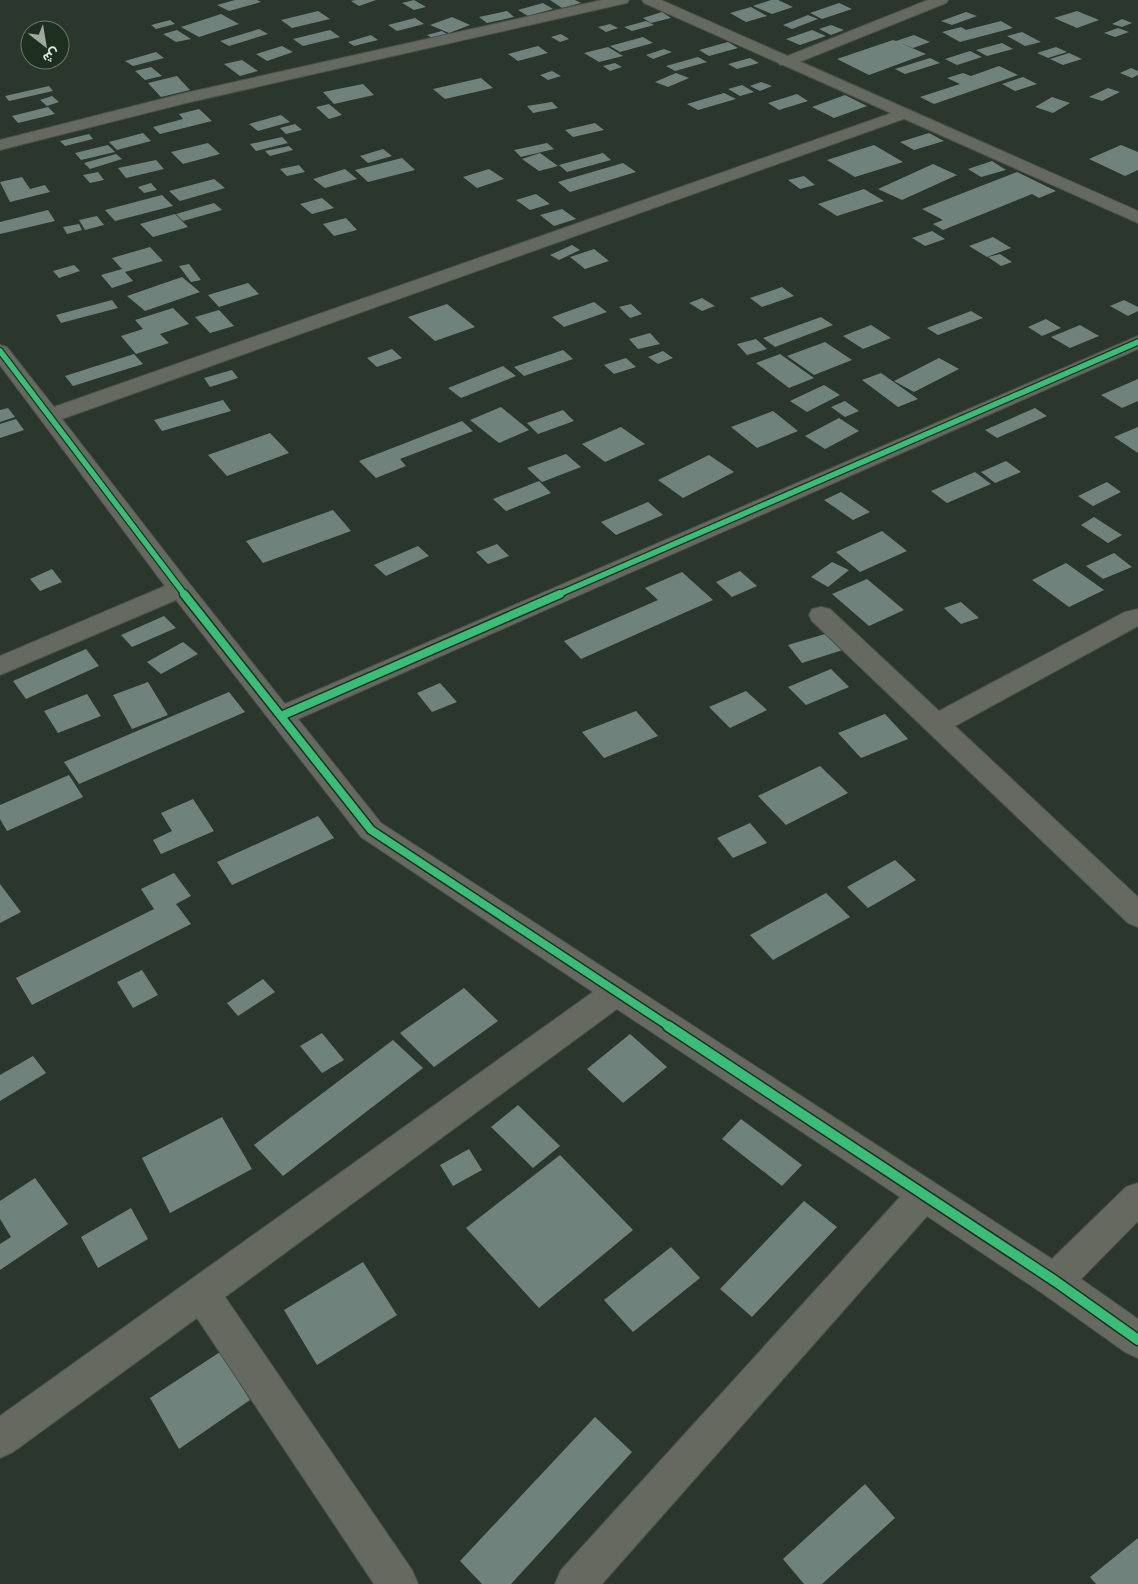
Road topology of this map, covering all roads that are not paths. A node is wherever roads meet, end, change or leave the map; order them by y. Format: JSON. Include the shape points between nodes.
{"nodes":[{"id":1,"x":622,"y":0,"type":"edge"},
{"id":2,"x":649,"y":0,"type":"edge"},
{"id":3,"x":941,"y":0,"type":"edge"},
{"id":4,"x":786,"y":62,"type":"junction"},
{"id":5,"x":903,"y":114,"type":"junction"},
{"id":6,"x":0,"y":145,"type":"edge"},
{"id":7,"x":1138,"y":218,"type":"edge"},
{"id":8,"x":1138,"y":342,"type":"edge"},
{"id":9,"x":0,"y":351,"type":"edge"},
{"id":10,"x":49,"y":416,"type":"junction"},
{"id":11,"x":180,"y":589,"type":"junction"},
{"id":12,"x":821,"y":615,"type":"dead end"},
{"id":13,"x":1138,"y":617,"type":"edge"},
{"id":14,"x":0,"y":666,"type":"edge"},
{"id":15,"x":281,"y":716,"type":"junction"},
{"id":16,"x":936,"y":724,"type":"junction"},
{"id":17,"x":1138,"y":915,"type":"edge"},
{"id":18,"x":617,"y":992,"type":"junction"},
{"id":19,"x":924,"y":1195,"type":"junction"},
{"id":20,"x":1138,"y":1198,"type":"edge"},
{"id":21,"x":1055,"y":1281,"type":"junction"},
{"id":22,"x":201,"y":1293,"type":"junction"},
{"id":23,"x":1138,"y":1340,"type":"edge"},
{"id":24,"x":0,"y":1439,"type":"edge"},
{"id":25,"x":398,"y":1584,"type":"edge"},
{"id":26,"x":575,"y":1584,"type":"edge"}],
"edges":[{"from":1,"to":6,"type":"street","via":[[185,98]]},
{"from":2,"to":4,"type":"street"},
{"from":3,"to":4,"type":"street"},
{"from":4,"to":5,"type":"street"},
{"from":5,"to":7,"type":"street"},
{"from":5,"to":10,"type":"street"},
{"from":8,"to":15,"type":"street"},
{"from":9,"to":10,"type":"street"},
{"from":10,"to":11,"type":"street"},
{"from":11,"to":14,"type":"street"},
{"from":11,"to":15,"type":"street"},
{"from":12,"to":16,"type":"street"},
{"from":13,"to":16,"type":"street"},
{"from":15,"to":18,"type":"street","via":[[371,830]]},
{"from":16,"to":17,"type":"street"},
{"from":18,"to":19,"type":"street"},
{"from":18,"to":22,"type":"street"},
{"from":19,"to":21,"type":"street"},
{"from":19,"to":26,"type":"street"},
{"from":20,"to":21,"type":"street"},
{"from":21,"to":23,"type":"street"},
{"from":22,"to":24,"type":"street"},
{"from":22,"to":25,"type":"street"}]}
